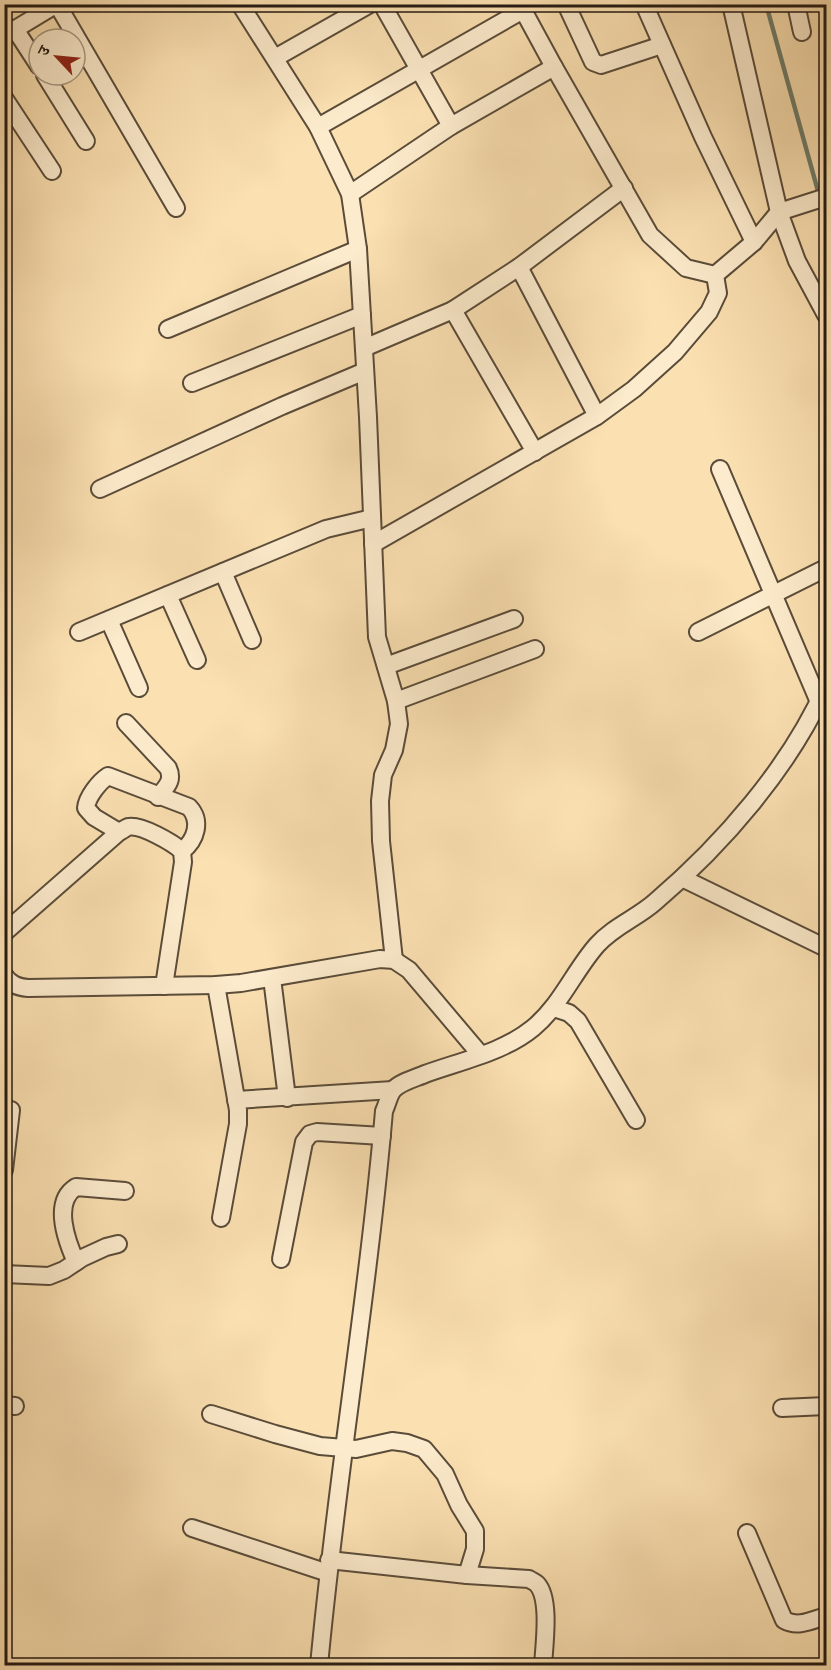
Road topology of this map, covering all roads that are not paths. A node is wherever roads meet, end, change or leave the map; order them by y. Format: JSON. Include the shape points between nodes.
{"nodes":[{"id":1,"x":240,"y":4,"type":"edge"},
{"id":2,"x":370,"y":4,"type":"edge"},
{"id":3,"x":382,"y":4,"type":"edge"},
{"id":4,"x":566,"y":4,"type":"edge"},
{"id":5,"x":644,"y":4,"type":"edge"},
{"id":6,"x":731,"y":4,"type":"edge"},
{"id":7,"x":796,"y":4,"type":"edge"},
{"id":8,"x":802,"y":32,"type":"dead end"},
{"id":9,"x":10,"y":33,"type":"edge"},
{"id":10,"x":662,"y":45,"type":"junction"},
{"id":11,"x":27,"y":52,"type":"edge"},
{"id":12,"x":274,"y":58,"type":"junction"},
{"id":13,"x":554,"y":67,"type":"junction"},
{"id":14,"x":418,"y":69,"type":"junction"},
{"id":15,"x":52,"y":87,"type":"edge"},
{"id":16,"x":4,"y":98,"type":"edge"},
{"id":17,"x":451,"y":126,"type":"junction"},
{"id":18,"x":318,"y":127,"type":"junction"},
{"id":19,"x":86,"y":141,"type":"dead end"},
{"id":20,"x":52,"y":171,"type":"dead end"},
{"id":21,"x":624,"y":188,"type":"junction"},
{"id":22,"x":350,"y":194,"type":"junction"},
{"id":23,"x":826,"y":197,"type":"edge"},
{"id":24,"x":176,"y":208,"type":"dead end"},
{"id":25,"x":782,"y":211,"type":"junction"},
{"id":26,"x":754,"y":242,"type":"junction"},
{"id":27,"x":358,"y":249,"type":"junction"},
{"id":28,"x":519,"y":267,"type":"junction"},
{"id":29,"x":716,"y":275,"type":"junction"},
{"id":30,"x":453,"y":310,"type":"junction"},
{"id":31,"x":362,"y":315,"type":"junction"},
{"id":32,"x":826,"y":315,"type":"edge"},
{"id":33,"x":168,"y":329,"type":"dead end"},
{"id":34,"x":364,"y":348,"type":"junction"},
{"id":35,"x":365,"y":371,"type":"junction"},
{"id":36,"x":192,"y":383,"type":"dead end"},
{"id":37,"x":597,"y":416,"type":"junction"},
{"id":38,"x":535,"y":452,"type":"junction"},
{"id":39,"x":720,"y":469,"type":"dead end"},
{"id":40,"x":100,"y":489,"type":"dead end"},
{"id":41,"x":372,"y":518,"type":"junction"},
{"id":42,"x":373,"y":544,"type":"junction"},
{"id":43,"x":826,"y":568,"type":"edge"},
{"id":44,"x":224,"y":572,"type":"junction"},
{"id":45,"x":168,"y":595,"type":"junction"},
{"id":46,"x":774,"y":596,"type":"junction"},
{"id":47,"x":514,"y":619,"type":"dead end"},
{"id":48,"x":109,"y":620,"type":"junction"},
{"id":49,"x":80,"y":632,"type":"dead end"},
{"id":50,"x":698,"y":632,"type":"dead end"},
{"id":51,"x":252,"y":640,"type":"dead end"},
{"id":52,"x":535,"y":649,"type":"dead end"},
{"id":53,"x":197,"y":660,"type":"dead end"},
{"id":54,"x":386,"y":666,"type":"junction"},
{"id":55,"x":826,"y":686,"type":"edge"},
{"id":56,"x":139,"y":688,"type":"dead end"},
{"id":57,"x":396,"y":701,"type":"junction"},
{"id":58,"x":819,"y":702,"type":"junction"},
{"id":59,"x":126,"y":723,"type":"dead end"},
{"id":60,"x":158,"y":797,"type":"junction"},
{"id":61,"x":119,"y":832,"type":"junction"},
{"id":62,"x":182,"y":851,"type":"junction"},
{"id":63,"x":681,"y":878,"type":"junction"},
{"id":64,"x":4,"y":933,"type":"edge"},
{"id":65,"x":826,"y":948,"type":"edge"},
{"id":66,"x":394,"y":960,"type":"junction"},
{"id":67,"x":4,"y":975,"type":"edge"},
{"id":68,"x":272,"y":978,"type":"junction"},
{"id":69,"x":212,"y":985,"type":"junction"},
{"id":70,"x":164,"y":986,"type":"junction"},
{"id":71,"x":554,"y":1008,"type":"junction"},
{"id":72,"x":480,"y":1054,"type":"junction"},
{"id":73,"x":393,"y":1090,"type":"junction"},
{"id":74,"x":287,"y":1098,"type":"junction"},
{"id":75,"x":236,"y":1100,"type":"junction"},
{"id":76,"x":11,"y":1110,"type":"dead end"},
{"id":77,"x":636,"y":1120,"type":"dead end"},
{"id":78,"x":382,"y":1136,"type":"junction"},
{"id":79,"x":4,"y":1170,"type":"edge"},
{"id":80,"x":124,"y":1191,"type":"dead end"},
{"id":81,"x":221,"y":1218,"type":"dead end"},
{"id":82,"x":118,"y":1244,"type":"dead end"},
{"id":83,"x":280,"y":1259,"type":"dead end"},
{"id":84,"x":76,"y":1262,"type":"junction"},
{"id":85,"x":4,"y":1274,"type":"edge"},
{"id":86,"x":826,"y":1406,"type":"edge"},
{"id":87,"x":782,"y":1408,"type":"dead end"},
{"id":88,"x":212,"y":1414,"type":"dead end"},
{"id":89,"x":345,"y":1449,"type":"junction"},
{"id":90,"x":192,"y":1528,"type":"dead end"},
{"id":91,"x":747,"y":1533,"type":"dead end"},
{"id":92,"x":328,"y":1567,"type":"junction"},
{"id":93,"x":467,"y":1575,"type":"junction"},
{"id":94,"x":826,"y":1616,"type":"edge"},
{"id":95,"x":319,"y":1665,"type":"edge"},
{"id":96,"x":543,"y":1665,"type":"edge"}],
"edges":[{"from":1,"to":12,"type":"street"},
{"from":2,"to":12,"type":"street"},
{"from":3,"to":14,"type":"street"},
{"from":4,"to":10,"type":"street","via":[[593,62],[601,65]]},
{"from":5,"to":10,"type":"street"},
{"from":6,"to":25,"type":"street"},
{"from":7,"to":8,"type":"street"},
{"from":9,"to":11,"type":"street"},
{"from":9,"to":24,"type":"street","via":[[57,4]]},
{"from":10,"to":26,"type":"street"},
{"from":12,"to":18,"type":"street"},
{"from":13,"to":14,"type":"street","via":[[523,10]]},
{"from":13,"to":17,"type":"street"},
{"from":13,"to":21,"type":"street"},
{"from":14,"to":17,"type":"street"},
{"from":14,"to":18,"type":"street"},
{"from":15,"to":19,"type":"street"},
{"from":16,"to":20,"type":"street"},
{"from":17,"to":22,"type":"street"},
{"from":18,"to":22,"type":"street"},
{"from":21,"to":28,"type":"street"},
{"from":21,"to":29,"type":"street","via":[[650,235],[686,268]]},
{"from":22,"to":27,"type":"street"},
{"from":23,"to":25,"type":"street"},
{"from":25,"to":26,"type":"street"},
{"from":25,"to":32,"type":"street","via":[[797,261]]},
{"from":26,"to":29,"type":"street"},
{"from":27,"to":31,"type":"street"},
{"from":27,"to":33,"type":"street"},
{"from":28,"to":30,"type":"street"},
{"from":28,"to":37,"type":"street"},
{"from":29,"to":37,"type":"street","via":[[718,293],[689,337],[634,389]]},
{"from":30,"to":34,"type":"street"},
{"from":30,"to":38,"type":"street"},
{"from":31,"to":34,"type":"street"},
{"from":31,"to":36,"type":"street"},
{"from":34,"to":35,"type":"street"},
{"from":35,"to":40,"type":"street"},
{"from":35,"to":41,"type":"street"},
{"from":37,"to":38,"type":"street"},
{"from":38,"to":42,"type":"street"},
{"from":39,"to":46,"type":"street"},
{"from":41,"to":42,"type":"street"},
{"from":41,"to":44,"type":"street","via":[[326,530]]},
{"from":42,"to":54,"type":"street","via":[[377,637]]},
{"from":43,"to":46,"type":"street"},
{"from":44,"to":45,"type":"street"},
{"from":44,"to":51,"type":"street"},
{"from":45,"to":48,"type":"street"},
{"from":45,"to":53,"type":"street"},
{"from":46,"to":50,"type":"street"},
{"from":46,"to":58,"type":"street"},
{"from":47,"to":54,"type":"street"},
{"from":48,"to":49,"type":"street"},
{"from":48,"to":56,"type":"street"},
{"from":52,"to":57,"type":"street"},
{"from":54,"to":57,"type":"street"},
{"from":55,"to":58,"type":"street"},
{"from":57,"to":66,"type":"street","via":[[399,724],[394,750],[383,775],[380,801]]},
{"from":58,"to":63,"type":"street","via":[[791,751],[757,795]]},
{"from":59,"to":60,"type":"street","via":[[171,774]]},
{"from":60,"to":61,"type":"street","via":[[114,777],[103,780],[86,807],[94,817]]},
{"from":60,"to":62,"type":"street","via":[[189,807],[195,814],[193,839]]},
{"from":61,"to":62,"type":"street","via":[[136,827]]},
{"from":61,"to":64,"type":"street"},
{"from":62,"to":70,"type":"street"},
{"from":63,"to":65,"type":"street"},
{"from":63,"to":71,"type":"street","via":[[597,945]]},
{"from":66,"to":68,"type":"street"},
{"from":66,"to":72,"type":"street","via":[[409,970]]},
{"from":67,"to":70,"type":"street","via":[[18,987],[28,988]]},
{"from":68,"to":69,"type":"street"},
{"from":68,"to":74,"type":"street"},
{"from":69,"to":70,"type":"street"},
{"from":69,"to":75,"type":"street"},
{"from":71,"to":72,"type":"street","via":[[514,1042]]},
{"from":71,"to":77,"type":"street","via":[[578,1021]]},
{"from":72,"to":73,"type":"street"},
{"from":73,"to":74,"type":"street"},
{"from":73,"to":78,"type":"street","via":[[384,1111]]},
{"from":74,"to":75,"type":"street"},
{"from":75,"to":81,"type":"street","via":[[238,1124]]},
{"from":76,"to":79,"type":"street"},
{"from":78,"to":83,"type":"street","via":[[310,1134],[304,1142]]},
{"from":78,"to":89,"type":"street"},
{"from":80,"to":84,"type":"street","via":[[76,1187],[67,1196],[64,1230]]},
{"from":82,"to":84,"type":"street"},
{"from":84,"to":85,"type":"street","via":[[49,1276]]},
{"from":86,"to":87,"type":"street"},
{"from":88,"to":89,"type":"street","via":[[320,1446]]},
{"from":89,"to":92,"type":"street"},
{"from":89,"to":93,"type":"street","via":[[392,1441],[408,1443],[430,1455],[445,1474],[474,1532],[475,1549]]},
{"from":90,"to":92,"type":"street"},
{"from":91,"to":94,"type":"street","via":[[784,1620],[801,1624]]},
{"from":92,"to":93,"type":"street"},
{"from":92,"to":95,"type":"street"},
{"from":93,"to":96,"type":"street","via":[[529,1579],[537,1584],[545,1616]]}]}
